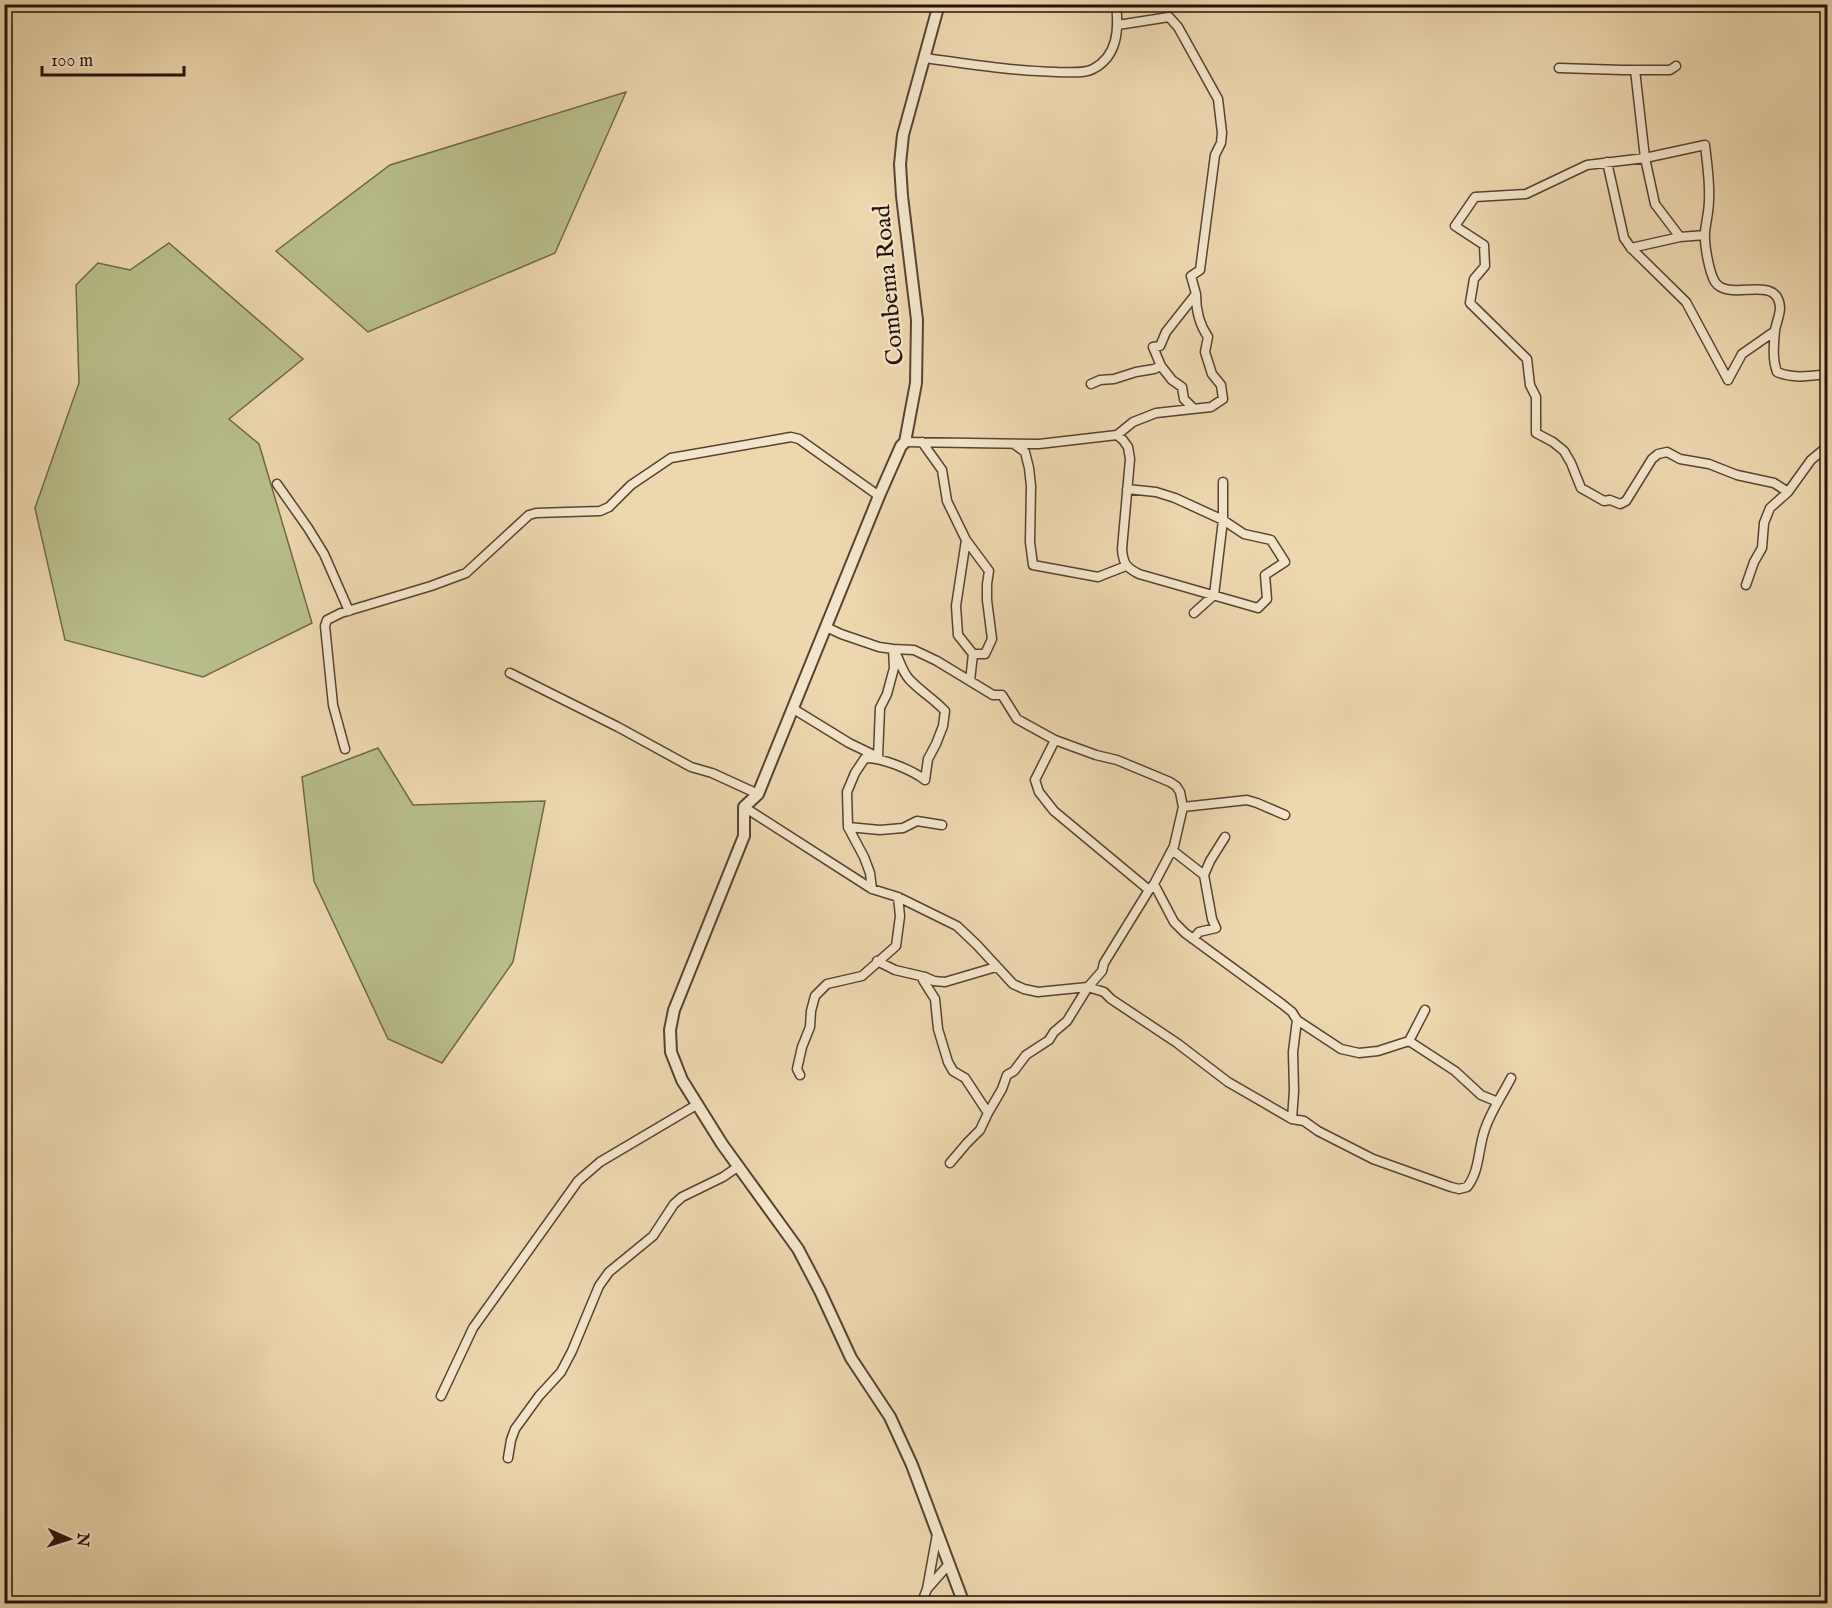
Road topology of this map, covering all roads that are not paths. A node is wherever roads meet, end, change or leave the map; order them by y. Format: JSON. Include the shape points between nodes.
{"nodes":[{"id":1,"x":939,"y":4,"type":"edge"},
{"id":2,"x":1116,"y":4,"type":"edge"},
{"id":3,"x":1118,"y":25,"type":"junction"},
{"id":4,"x":925,"y":58,"type":"junction"},
{"id":5,"x":1676,"y":66,"type":"dead end"},
{"id":6,"x":1559,"y":68,"type":"dead end"},
{"id":7,"x":1635,"y":70,"type":"junction"},
{"id":8,"x":1645,"y":158,"type":"junction"},
{"id":9,"x":1607,"y":162,"type":"junction"},
{"id":10,"x":1704,"y":235,"type":"junction"},
{"id":11,"x":1680,"y":237,"type":"junction"},
{"id":12,"x":1631,"y":248,"type":"junction"},
{"id":13,"x":1196,"y":294,"type":"junction"},
{"id":14,"x":1775,"y":330,"type":"junction"},
{"id":15,"x":1161,"y":366,"type":"junction"},
{"id":16,"x":1827,"y":374,"type":"edge"},
{"id":17,"x":1091,"y":384,"type":"dead end"},
{"id":18,"x":1193,"y":408,"type":"junction"},
{"id":19,"x":1117,"y":435,"type":"junction"},
{"id":20,"x":905,"y":442,"type":"junction"},
{"id":21,"x":922,"y":442,"type":"junction"},
{"id":22,"x":1014,"y":444,"type":"junction"},
{"id":23,"x":1827,"y":446,"type":"edge"},
{"id":24,"x":1223,"y":482,"type":"dead end"},
{"id":25,"x":277,"y":484,"type":"dead end"},
{"id":26,"x":1127,"y":489,"type":"junction"},
{"id":27,"x":1788,"y":492,"type":"junction"},
{"id":28,"x":879,"y":496,"type":"junction"},
{"id":29,"x":1223,"y":520,"type":"junction"},
{"id":30,"x":966,"y":540,"type":"junction"},
{"id":31,"x":1126,"y":566,"type":"junction"},
{"id":32,"x":1746,"y":585,"type":"dead end"},
{"id":33,"x":1214,"y":595,"type":"junction"},
{"id":34,"x":349,"y":610,"type":"junction"},
{"id":35,"x":1194,"y":613,"type":"dead end"},
{"id":36,"x":826,"y":627,"type":"junction"},
{"id":37,"x":893,"y":650,"type":"junction"},
{"id":38,"x":973,"y":654,"type":"junction"},
{"id":39,"x":510,"y":673,"type":"dead end"},
{"id":40,"x":970,"y":681,"type":"junction"},
{"id":41,"x":792,"y":708,"type":"junction"},
{"id":42,"x":1056,"y":740,"type":"junction"},
{"id":43,"x":345,"y":749,"type":"dead end"},
{"id":44,"x":878,"y":758,"type":"junction"},
{"id":45,"x":758,"y":794,"type":"junction"},
{"id":46,"x":744,"y":807,"type":"junction"},
{"id":47,"x":1183,"y":807,"type":"junction"},
{"id":48,"x":1286,"y":815,"type":"dead end"},
{"id":49,"x":942,"y":825,"type":"dead end"},
{"id":50,"x":848,"y":827,"type":"junction"},
{"id":51,"x":1225,"y":837,"type":"dead end"},
{"id":52,"x":1172,"y":850,"type":"junction"},
{"id":53,"x":1204,"y":874,"type":"junction"},
{"id":54,"x":1152,"y":887,"type":"junction"},
{"id":55,"x":872,"y":890,"type":"junction"},
{"id":56,"x":898,"y":897,"type":"junction"},
{"id":57,"x":1193,"y":939,"type":"junction"},
{"id":58,"x":877,"y":962,"type":"junction"},
{"id":59,"x":996,"y":967,"type":"junction"},
{"id":60,"x":925,"y":977,"type":"junction"},
{"id":61,"x":1088,"y":987,"type":"junction"},
{"id":62,"x":1425,"y":1010,"type":"dead end"},
{"id":63,"x":1297,"y":1020,"type":"junction"},
{"id":64,"x":1409,"y":1041,"type":"junction"},
{"id":65,"x":800,"y":1075,"type":"dead end"},
{"id":66,"x":1511,"y":1078,"type":"dead end"},
{"id":67,"x":1498,"y":1102,"type":"junction"},
{"id":68,"x":698,"y":1104,"type":"junction"},
{"id":69,"x":988,"y":1113,"type":"junction"},
{"id":70,"x":1292,"y":1119,"type":"junction"},
{"id":71,"x":950,"y":1163,"type":"dead end"},
{"id":72,"x":739,"y":1166,"type":"junction"},
{"id":73,"x":441,"y":1396,"type":"dead end"},
{"id":74,"x":508,"y":1458,"type":"dead end"},
{"id":75,"x":938,"y":1533,"type":"junction"},
{"id":76,"x":950,"y":1564,"type":"junction"},
{"id":77,"x":927,"y":1589,"type":"junction"},
{"id":78,"x":921,"y":1604,"type":"edge"},
{"id":79,"x":964,"y":1604,"type":"edge"}],
"edges":[{"from":1,"to":4,"type":"street","name":"Combema Road"},
{"from":2,"to":3,"type":"street"},
{"from":3,"to":4,"type":"street","via":[[1115,44],[1106,59],[1093,69],[1076,72],[1016,70]]},
{"from":3,"to":13,"type":"street","via":[[1169,17],[1218,99],[1221,143],[1215,155],[1200,270],[1191,276]]},
{"from":4,"to":20,"type":"street","name":"Combema Road","via":[[903,135],[900,164],[917,320],[916,383]]},
{"from":5,"to":7,"type":"street","via":[[1670,70]]},
{"from":6,"to":7,"type":"street"},
{"from":7,"to":8,"type":"street"},
{"from":8,"to":9,"type":"street"},
{"from":8,"to":10,"type":"street","via":[[1706,145],[1710,199]]},
{"from":8,"to":11,"type":"street","via":[[1655,204]]},
{"from":9,"to":12,"type":"street","via":[[1624,238]]},
{"from":9,"to":27,"type":"street","via":[[1587,165],[1526,194],[1475,197],[1455,226],[1484,245],[1485,266],[1474,279],[1470,303],[1527,359],[1530,385],[1536,397],[1536,433],[1564,451],[1581,488],[1604,501],[1626,501],[1653,459],[1667,452],[1680,459],[1774,483]]},
{"from":10,"to":11,"type":"street"},
{"from":10,"to":14,"type":"street","via":[[1712,275],[1720,287],[1767,290],[1779,299]]},
{"from":11,"to":12,"type":"street"},
{"from":12,"to":14,"type":"street","via":[[1686,302],[1728,380],[1742,354]]},
{"from":13,"to":15,"type":"street","via":[[1166,332],[1160,346],[1153,347]]},
{"from":13,"to":18,"type":"street","via":[[1201,327],[1208,338],[1204,352],[1221,385],[1223,399],[1210,407]]},
{"from":14,"to":16,"type":"street","via":[[1777,372],[1795,377]]},
{"from":15,"to":17,"type":"street"},
{"from":15,"to":18,"type":"street","via":[[1182,387],[1184,399]]},
{"from":18,"to":19,"type":"street","via":[[1156,413],[1133,422]]},
{"from":19,"to":22,"type":"street"},
{"from":19,"to":26,"type":"street","via":[[1128,447]]},
{"from":20,"to":21,"type":"street"},
{"from":20,"to":28,"type":"street","name":"Combema Road"},
{"from":21,"to":22,"type":"street"},
{"from":21,"to":30,"type":"street","via":[[942,470],[946,501]]},
{"from":22,"to":31,"type":"street","via":[[1025,452],[1029,468],[1033,565],[1098,577]]},
{"from":23,"to":27,"type":"street","via":[[1811,460]]},
{"from":24,"to":29,"type":"street"},
{"from":25,"to":34,"type":"street","via":[[324,554]]},
{"from":26,"to":29,"type":"street","via":[[1175,498]]},
{"from":26,"to":31,"type":"street","via":[[1122,549]]},
{"from":27,"to":32,"type":"street","via":[[1766,516],[1762,548]]},
{"from":28,"to":34,"type":"street","via":[[791,437],[689,454],[663,463],[600,511],[529,515],[466,573]]},
{"from":28,"to":36,"type":"street","name":"Combema Road"},
{"from":29,"to":33,"type":"street"},
{"from":29,"to":33,"type":"street","via":[[1244,534],[1271,540],[1285,562],[1265,575],[1267,599],[1258,608]]},
{"from":30,"to":38,"type":"street","via":[[956,606],[958,635]]},
{"from":30,"to":38,"type":"street","via":[[989,571],[987,600],[992,639],[985,654]]},
{"from":31,"to":33,"type":"street","via":[[1139,574]]},
{"from":33,"to":35,"type":"street"},
{"from":34,"to":43,"type":"street","via":[[331,617],[325,626],[333,705]]},
{"from":36,"to":37,"type":"street"},
{"from":36,"to":41,"type":"street","name":"Combema Road"},
{"from":37,"to":40,"type":"street","via":[[914,650]]},
{"from":37,"to":44,"type":"street","via":[[894,668],[880,708]]},
{"from":37,"to":44,"type":"street","via":[[908,678],[945,711],[944,719],[928,759],[925,780]]},
{"from":38,"to":40,"type":"street"},
{"from":39,"to":45,"type":"street","via":[[691,768]]},
{"from":40,"to":42,"type":"street","via":[[1002,695],[1017,719]]},
{"from":41,"to":44,"type":"street"},
{"from":41,"to":45,"type":"street","name":"Combema Road"},
{"from":42,"to":47,"type":"street","via":[[1170,782],[1180,792]]},
{"from":42,"to":54,"type":"street","via":[[1035,780],[1039,792],[1054,811]]},
{"from":44,"to":50,"type":"street","via":[[865,758],[855,773],[847,792]]},
{"from":45,"to":46,"type":"street"},
{"from":46,"to":55,"type":"street"},
{"from":46,"to":68,"type":"street","via":[[744,836],[674,1010],[670,1030],[675,1064]]},
{"from":47,"to":48,"type":"street","via":[[1246,800]]},
{"from":47,"to":52,"type":"street"},
{"from":49,"to":50,"type":"street","via":[[917,821],[903,828],[880,830]]},
{"from":50,"to":55,"type":"street","via":[[864,857]]},
{"from":51,"to":53,"type":"street"},
{"from":52,"to":53,"type":"street"},
{"from":52,"to":54,"type":"street"},
{"from":53,"to":57,"type":"street","via":[[1216,928],[1199,932]]},
{"from":54,"to":57,"type":"street","via":[[1174,922]]},
{"from":54,"to":61,"type":"street","via":[[1102,971]]},
{"from":55,"to":56,"type":"street"},
{"from":56,"to":58,"type":"street","via":[[896,946]]},
{"from":56,"to":59,"type":"street","via":[[957,926]]},
{"from":57,"to":63,"type":"street","via":[[1282,1004]]},
{"from":58,"to":60,"type":"street"},
{"from":58,"to":65,"type":"street","via":[[862,976],[827,984],[815,996],[797,1070]]},
{"from":59,"to":60,"type":"street","via":[[945,982]]},
{"from":59,"to":61,"type":"street","via":[[1024,989],[1038,992]]},
{"from":60,"to":69,"type":"street","via":[[923,980],[935,999],[938,1029],[948,1062],[953,1071],[965,1078]]},
{"from":61,"to":69,"type":"street","via":[[1067,1021],[1007,1075]]},
{"from":61,"to":70,"type":"street","via":[[1104,992],[1228,1082]]},
{"from":62,"to":64,"type":"street"},
{"from":63,"to":64,"type":"street","via":[[1341,1049],[1359,1053]]},
{"from":63,"to":70,"type":"street"},
{"from":64,"to":67,"type":"street","via":[[1455,1071],[1481,1095]]},
{"from":66,"to":67,"type":"street"},
{"from":67,"to":70,"type":"street","via":[[1486,1126],[1472,1181],[1460,1189],[1373,1159],[1304,1121]]},
{"from":68,"to":72,"type":"street"},
{"from":68,"to":73,"type":"street","via":[[600,1162],[578,1181],[473,1328]]},
{"from":69,"to":71,"type":"street","via":[[980,1130]]},
{"from":72,"to":74,"type":"street","via":[[682,1197],[653,1236],[609,1272],[561,1372],[515,1429]]},
{"from":72,"to":75,"type":"street","via":[[798,1249],[851,1358],[890,1417]]},
{"from":75,"to":76,"type":"street"},
{"from":75,"to":77,"type":"street"},
{"from":76,"to":77,"type":"street"},
{"from":76,"to":79,"type":"street"},
{"from":77,"to":78,"type":"street"}]}
